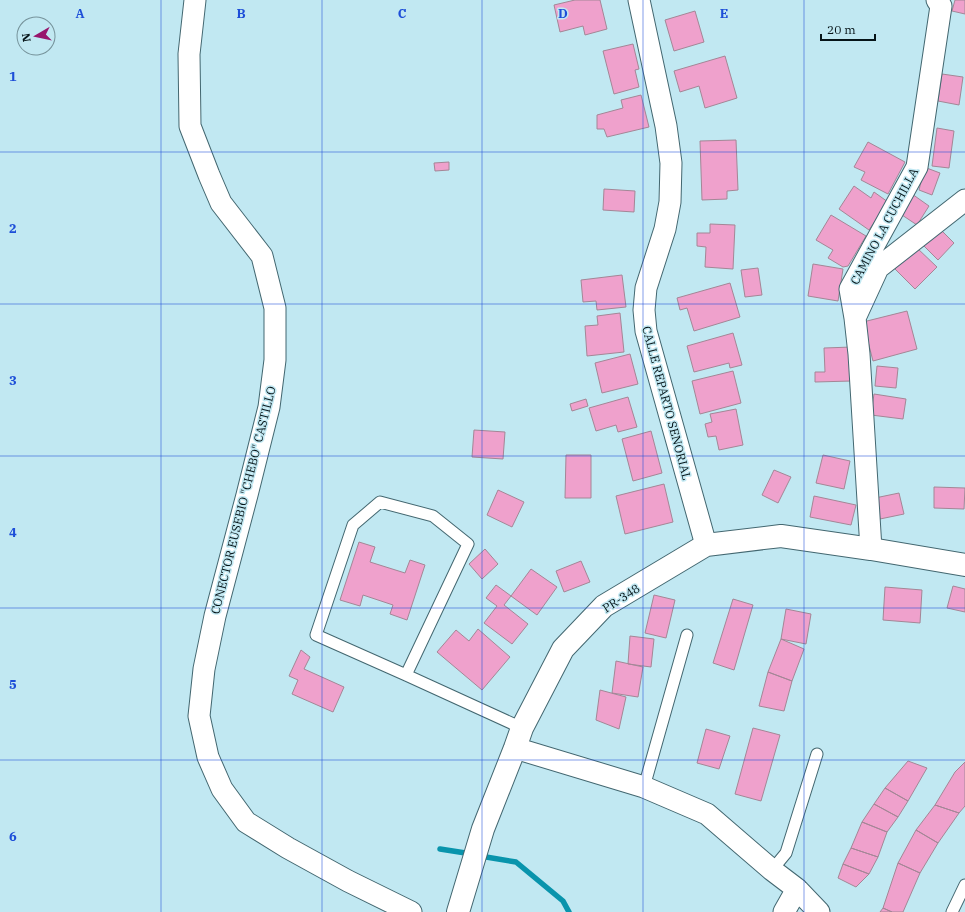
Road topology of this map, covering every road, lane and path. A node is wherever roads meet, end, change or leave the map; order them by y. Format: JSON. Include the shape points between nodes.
{"nodes":[{"id":1,"x":195,"y":0,"type":"edge"},
{"id":2,"x":639,"y":0,"type":"edge"},
{"id":3,"x":936,"y":0,"type":"edge"},
{"id":4,"x":965,"y":200,"type":"edge"},
{"id":5,"x":855,"y":318,"type":"junction"},
{"id":6,"x":706,"y":545,"type":"junction"},
{"id":7,"x":871,"y":549,"type":"junction"},
{"id":8,"x":965,"y":565,"type":"edge"},
{"id":9,"x":687,"y":635,"type":"dead end"},
{"id":10,"x":406,"y":675,"type":"junction"},
{"id":11,"x":522,"y":728,"type":"junction"},
{"id":12,"x":515,"y":748,"type":"junction"},
{"id":13,"x":817,"y":754,"type":"dead end"},
{"id":14,"x":644,"y":787,"type":"junction"},
{"id":15,"x":772,"y":870,"type":"junction"},
{"id":16,"x":965,"y":885,"type":"edge"},
{"id":17,"x":797,"y":890,"type":"junction"},
{"id":18,"x":461,"y":903,"type":"edge"},
{"id":19,"x":411,"y":912,"type":"edge"},
{"id":20,"x":784,"y":912,"type":"edge"},
{"id":21,"x":819,"y":912,"type":"edge"},
{"id":22,"x":952,"y":912,"type":"edge"}],
"edges":[{"from":1,"to":19,"type":"street","name":"CONECTOR EUSEBIO \"CHEBO\" CASTILLO","via":[[189,54],[190,126],[221,203],[262,256],[275,308],[275,360],[269,407],[204,668],[199,716],[208,757],[222,789],[246,822],[348,881]]},
{"from":2,"to":6,"type":"street","name":"CALLE REPARTO SENORIAL","via":[[666,126],[670,163],[670,202],[665,229],[646,288],[646,331]]},
{"from":3,"to":5,"type":"street","name":"CAMINO LA CUCHILLA","via":[[940,6],[917,167],[850,289]]},
{"from":4,"to":5,"type":"street","via":[[878,268]]},
{"from":5,"to":7,"type":"street","name":"CAMINO LA CUCHILLA"},
{"from":6,"to":7,"type":"street","name":"PR-348","number":"PR-348","via":[[781,536]]},
{"from":6,"to":11,"type":"street","name":"PR-348","number":"PR-348","via":[[604,606],[563,649]]},
{"from":7,"to":8,"type":"street","name":"PR-348","number":"PR-348"},
{"from":9,"to":14,"type":"lane"},
{"from":10,"to":10,"type":"lane","via":[[468,544],[433,516],[380,502],[353,525],[316,635]]},
{"from":10,"to":11,"type":"lane"},
{"from":11,"to":12,"type":"street","name":"PR-348","number":"PR-348"},
{"from":12,"to":14,"type":"street"},
{"from":12,"to":18,"type":"street","name":"PR-348","number":"PR-348","via":[[483,829]]},
{"from":13,"to":15,"type":"lane","via":[[786,853]]},
{"from":14,"to":15,"type":"street","via":[[707,814]]},
{"from":15,"to":17,"type":"street"},
{"from":16,"to":22,"type":"lane"},
{"from":17,"to":20,"type":"street"},
{"from":17,"to":21,"type":"street"}]}
